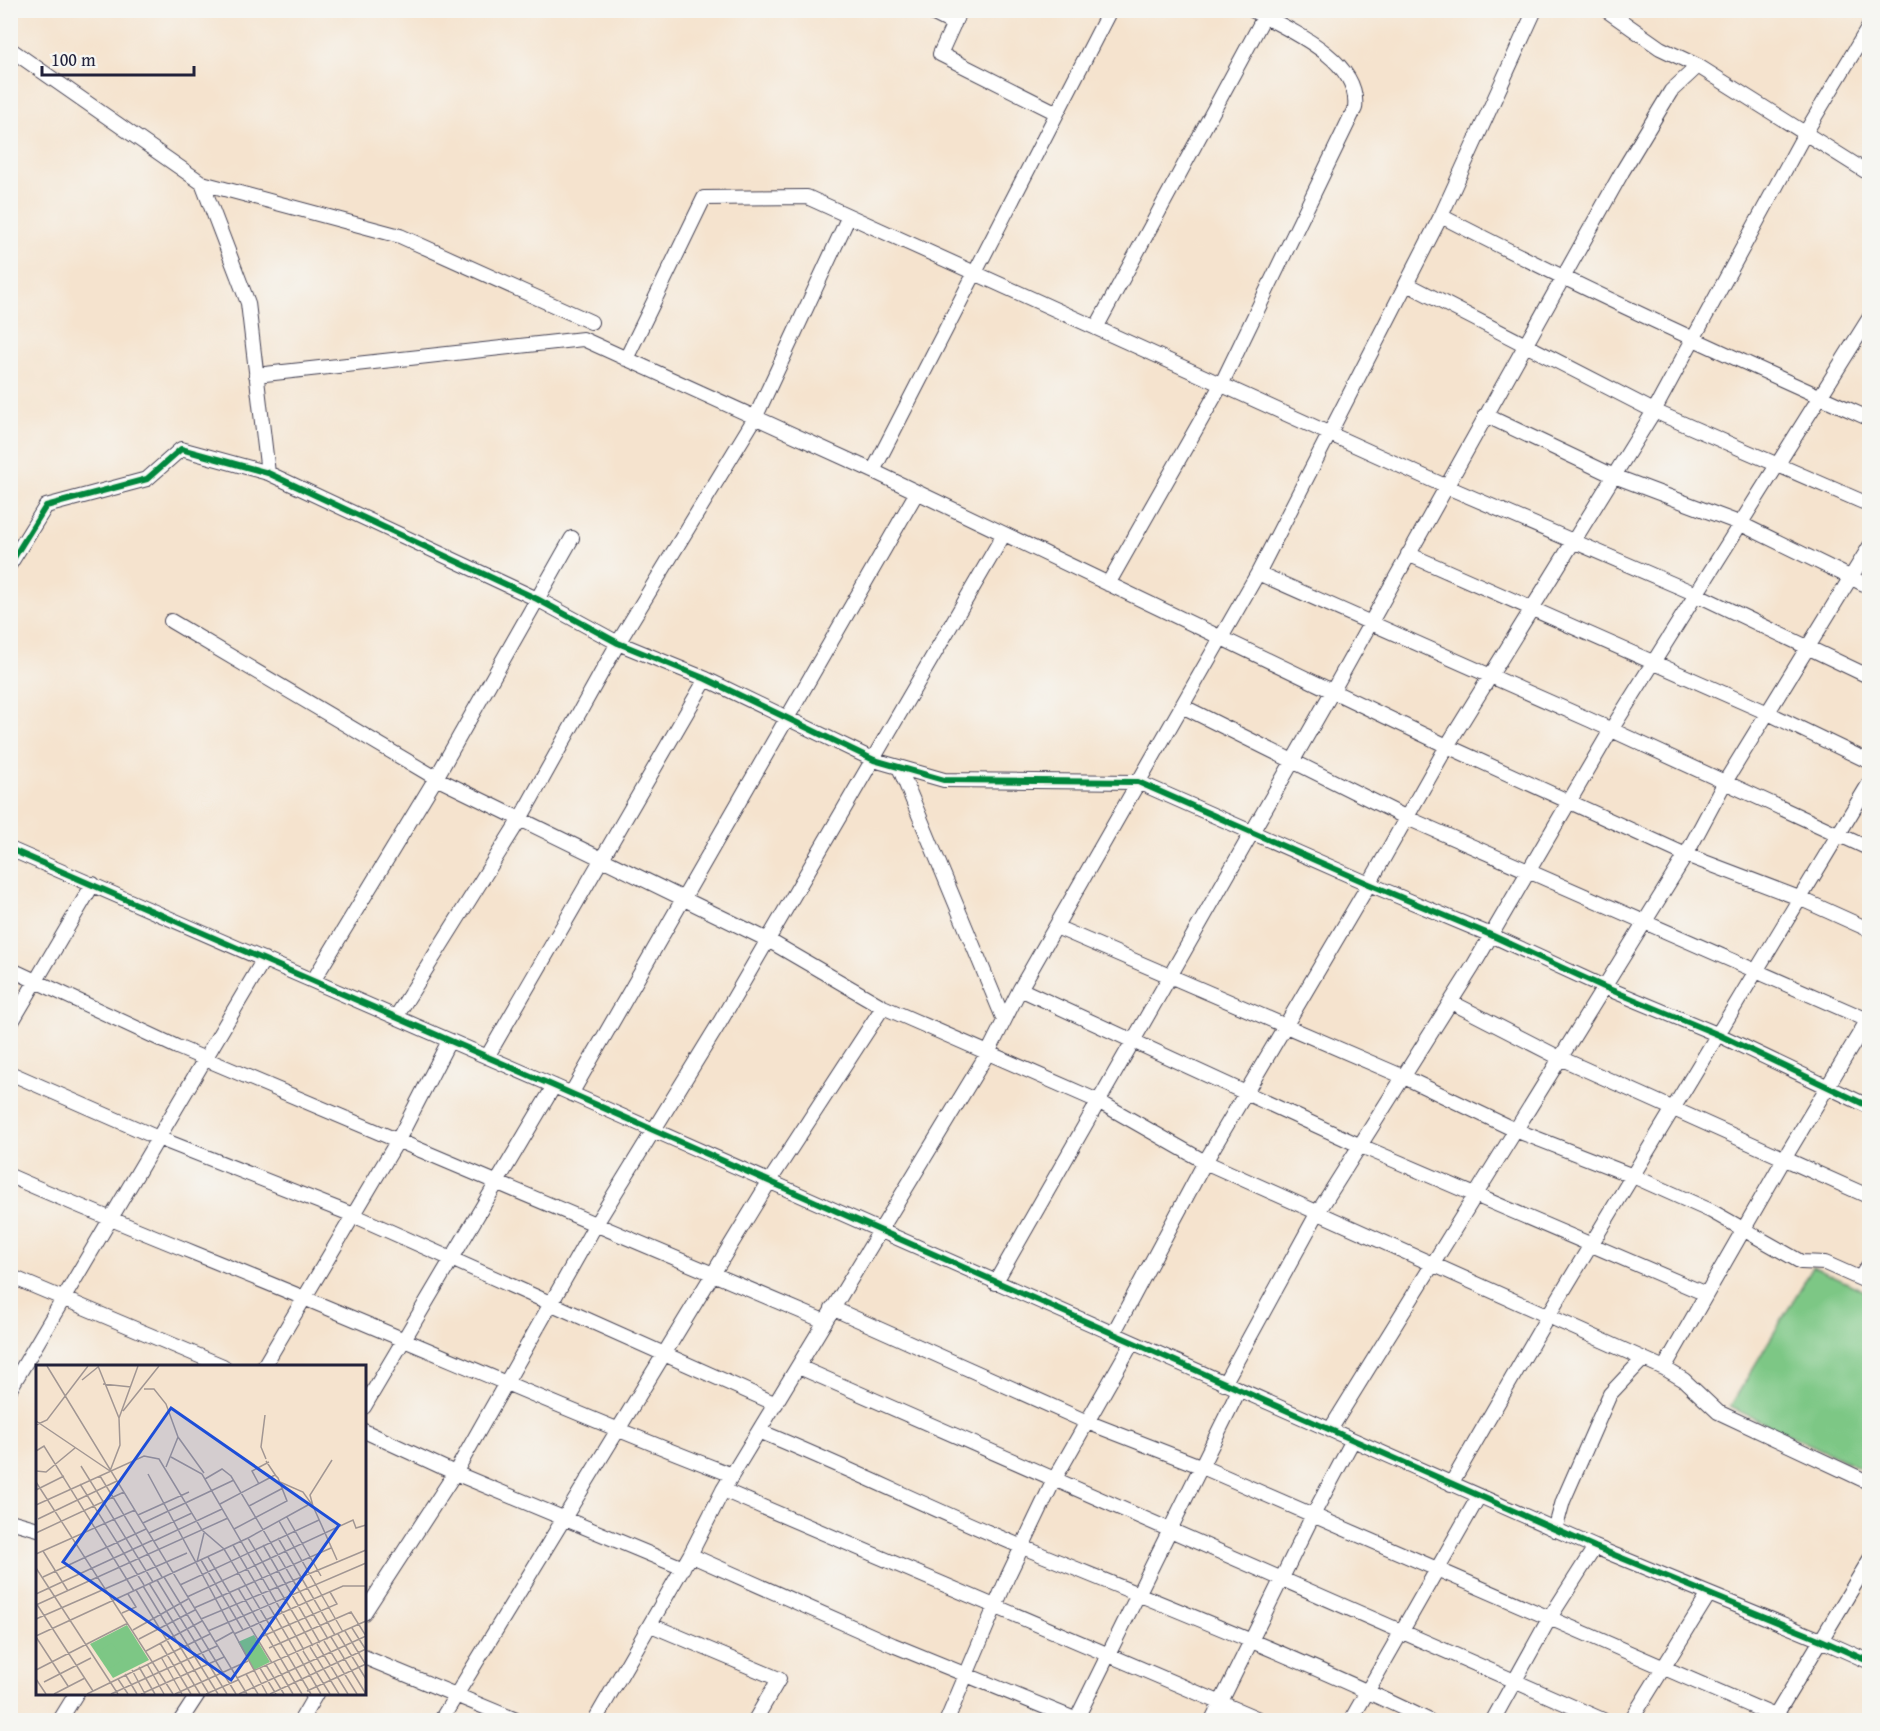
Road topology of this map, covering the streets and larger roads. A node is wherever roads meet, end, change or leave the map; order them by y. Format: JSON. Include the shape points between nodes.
{"nodes":[{"id":1,"x":926,"y":10,"type":"edge"},
{"id":2,"x":960,"y":10,"type":"edge"},
{"id":3,"x":1110,"y":10,"type":"edge"},
{"id":4,"x":1536,"y":10,"type":"edge"},
{"id":5,"x":1606,"y":10,"type":"edge"},
{"id":6,"x":1258,"y":14,"type":"edge"},
{"id":7,"x":954,"y":24,"type":"junction"},
{"id":8,"x":1869,"y":25,"type":"edge"},
{"id":9,"x":10,"y":49,"type":"edge"},
{"id":10,"x":1698,"y":66,"type":"junction"},
{"id":11,"x":1056,"y":113,"type":"junction"},
{"id":12,"x":1803,"y":135,"type":"junction"},
{"id":13,"x":1869,"y":174,"type":"edge"},
{"id":14,"x":202,"y":183,"type":"junction"},
{"id":15,"x":849,"y":216,"type":"junction"},
{"id":16,"x":1442,"y":216,"type":"junction"},
{"id":17,"x":974,"y":273,"type":"junction"},
{"id":18,"x":1562,"y":279,"type":"junction"},
{"id":19,"x":1407,"y":284,"type":"junction"},
{"id":20,"x":1869,"y":317,"type":"edge"},
{"id":21,"x":591,"y":322,"type":"dead end"},
{"id":22,"x":1096,"y":328,"type":"junction"},
{"id":23,"x":1692,"y":340,"type":"junction"},
{"id":24,"x":1525,"y":344,"type":"junction"},
{"id":25,"x":626,"y":359,"type":"junction"},
{"id":26,"x":256,"y":375,"type":"junction"},
{"id":27,"x":1221,"y":385,"type":"junction"},
{"id":28,"x":1819,"y":396,"type":"junction"},
{"id":29,"x":1654,"y":411,"type":"junction"},
{"id":30,"x":1485,"y":415,"type":"junction"},
{"id":31,"x":755,"y":418,"type":"junction"},
{"id":32,"x":1869,"y":418,"type":"edge"},
{"id":33,"x":1331,"y":434,"type":"junction"},
{"id":34,"x":1776,"y":464,"type":"junction"},
{"id":35,"x":873,"y":471,"type":"junction"},
{"id":36,"x":268,"y":473,"type":"junction"},
{"id":37,"x":1614,"y":476,"type":"junction"},
{"id":38,"x":1445,"y":486,"type":"junction"},
{"id":39,"x":917,"y":492,"type":"junction"},
{"id":40,"x":1869,"y":505,"type":"edge"},
{"id":41,"x":1739,"y":523,"type":"junction"},
{"id":42,"x":1004,"y":534,"type":"junction"},
{"id":43,"x":572,"y":538,"type":"dead end"},
{"id":44,"x":1573,"y":541,"type":"junction"},
{"id":45,"x":1869,"y":546,"type":"edge"},
{"id":46,"x":1408,"y":554,"type":"junction"},
{"id":47,"x":10,"y":564,"type":"edge"},
{"id":48,"x":1258,"y":573,"type":"junction"},
{"id":49,"x":1850,"y":579,"type":"junction"},
{"id":50,"x":1108,"y":584,"type":"junction"},
{"id":51,"x":1869,"y":587,"type":"edge"},
{"id":52,"x":1696,"y":594,"type":"junction"},
{"id":53,"x":537,"y":598,"type":"junction"},
{"id":54,"x":1530,"y":610,"type":"junction"},
{"id":55,"x":171,"y":621,"type":"dead end"},
{"id":56,"x":1371,"y":623,"type":"junction"},
{"id":57,"x":1221,"y":638,"type":"junction"},
{"id":58,"x":618,"y":643,"type":"junction"},
{"id":59,"x":1807,"y":648,"type":"junction"},
{"id":60,"x":1652,"y":663,"type":"junction"},
{"id":61,"x":1488,"y":675,"type":"junction"},
{"id":62,"x":1869,"y":677,"type":"edge"},
{"id":63,"x":706,"y":679,"type":"junction"},
{"id":64,"x":1332,"y":692,"type":"junction"},
{"id":65,"x":1182,"y":706,"type":"junction"},
{"id":66,"x":1768,"y":713,"type":"junction"},
{"id":67,"x":788,"y":718,"type":"junction"},
{"id":68,"x":1611,"y":729,"type":"junction"},
{"id":69,"x":1447,"y":746,"type":"junction"},
{"id":70,"x":874,"y":760,"type":"junction"},
{"id":71,"x":1293,"y":760,"type":"junction"},
{"id":72,"x":1869,"y":762,"type":"edge"},
{"id":73,"x":899,"y":767,"type":"junction"},
{"id":74,"x":436,"y":778,"type":"junction"},
{"id":75,"x":1138,"y":782,"type":"junction"},
{"id":76,"x":1725,"y":782,"type":"junction"},
{"id":77,"x":1869,"y":782,"type":"edge"},
{"id":78,"x":1569,"y":802,"type":"junction"},
{"id":79,"x":1405,"y":817,"type":"junction"},
{"id":80,"x":520,"y":819,"type":"junction"},
{"id":81,"x":1252,"y":832,"type":"junction"},
{"id":82,"x":1836,"y":834,"type":"junction"},
{"id":83,"x":10,"y":849,"type":"edge"},
{"id":84,"x":1869,"y":849,"type":"edge"},
{"id":85,"x":1686,"y":855,"type":"junction"},
{"id":86,"x":602,"y":859,"type":"junction"},
{"id":87,"x":1529,"y":870,"type":"junction"},
{"id":88,"x":93,"y":884,"type":"junction"},
{"id":89,"x":1370,"y":884,"type":"junction"},
{"id":90,"x":683,"y":898,"type":"junction"},
{"id":91,"x":1799,"y":898,"type":"junction"},
{"id":92,"x":1645,"y":921,"type":"junction"},
{"id":93,"x":1056,"y":927,"type":"junction"},
{"id":94,"x":1869,"y":930,"type":"edge"},
{"id":95,"x":1491,"y":935,"type":"junction"},
{"id":96,"x":768,"y":940,"type":"junction"},
{"id":97,"x":264,"y":960,"type":"junction"},
{"id":98,"x":10,"y":969,"type":"edge"},
{"id":99,"x":1756,"y":971,"type":"junction"},
{"id":100,"x":1169,"y":976,"type":"junction"},
{"id":101,"x":36,"y":980,"type":"junction"},
{"id":102,"x":313,"y":981,"type":"junction"},
{"id":103,"x":1604,"y":987,"type":"junction"},
{"id":104,"x":1020,"y":989,"type":"junction"},
{"id":105,"x":1451,"y":1002,"type":"junction"},
{"id":106,"x":884,"y":1007,"type":"junction"},
{"id":107,"x":396,"y":1017,"type":"junction"},
{"id":108,"x":1869,"y":1019,"type":"edge"},
{"id":109,"x":1004,"y":1020,"type":"junction"},
{"id":110,"x":10,"y":1025,"type":"edge"},
{"id":111,"x":1284,"y":1025,"type":"junction"},
{"id":112,"x":1719,"y":1035,"type":"junction"},
{"id":113,"x":450,"y":1041,"type":"junction"},
{"id":114,"x":1132,"y":1042,"type":"junction"},
{"id":115,"x":989,"y":1051,"type":"junction"},
{"id":116,"x":487,"y":1057,"type":"junction"},
{"id":117,"x":1560,"y":1058,"type":"junction"},
{"id":118,"x":206,"y":1059,"type":"junction"},
{"id":119,"x":10,"y":1073,"type":"edge"},
{"id":120,"x":1404,"y":1077,"type":"junction"},
{"id":121,"x":554,"y":1086,"type":"junction"},
{"id":122,"x":1829,"y":1087,"type":"junction"},
{"id":123,"x":1245,"y":1092,"type":"junction"},
{"id":124,"x":571,"y":1094,"type":"junction"},
{"id":125,"x":1098,"y":1101,"type":"junction"},
{"id":126,"x":1869,"y":1107,"type":"edge"},
{"id":127,"x":1674,"y":1109,"type":"junction"},
{"id":128,"x":1515,"y":1130,"type":"junction"},
{"id":129,"x":652,"y":1131,"type":"junction"},
{"id":130,"x":158,"y":1138,"type":"junction"},
{"id":131,"x":398,"y":1140,"type":"junction"},
{"id":132,"x":1361,"y":1146,"type":"junction"},
{"id":133,"x":1784,"y":1159,"type":"junction"},
{"id":134,"x":1205,"y":1162,"type":"junction"},
{"id":135,"x":10,"y":1176,"type":"edge"},
{"id":136,"x":1633,"y":1176,"type":"junction"},
{"id":137,"x":496,"y":1182,"type":"junction"},
{"id":138,"x":769,"y":1182,"type":"junction"},
{"id":139,"x":1475,"y":1193,"type":"junction"},
{"id":140,"x":1869,"y":1197,"type":"edge"},
{"id":141,"x":1318,"y":1212,"type":"junction"},
{"id":142,"x":353,"y":1215,"type":"junction"},
{"id":143,"x":109,"y":1220,"type":"junction"},
{"id":144,"x":596,"y":1224,"type":"junction"},
{"id":145,"x":1743,"y":1228,"type":"junction"},
{"id":146,"x":880,"y":1232,"type":"junction"},
{"id":147,"x":1591,"y":1245,"type":"junction"},
{"id":148,"x":451,"y":1258,"type":"junction"},
{"id":149,"x":1869,"y":1263,"type":"edge"},
{"id":150,"x":1432,"y":1264,"type":"junction"},
{"id":151,"x":713,"y":1274,"type":"junction"},
{"id":152,"x":10,"y":1276,"type":"edge"},
{"id":153,"x":1865,"y":1280,"type":"edge"},
{"id":154,"x":995,"y":1283,"type":"junction"},
{"id":155,"x":1706,"y":1294,"type":"junction"},
{"id":156,"x":304,"y":1298,"type":"junction"},
{"id":157,"x":62,"y":1299,"type":"junction"},
{"id":158,"x":551,"y":1303,"type":"junction"},
{"id":159,"x":828,"y":1315,"type":"junction"},
{"id":160,"x":1548,"y":1316,"type":"junction"},
{"id":161,"x":1113,"y":1334,"type":"junction"},
{"id":162,"x":403,"y":1340,"type":"junction"},
{"id":163,"x":1132,"y":1343,"type":"junction"},
{"id":164,"x":664,"y":1354,"type":"junction"},
{"id":165,"x":1643,"y":1359,"type":"junction"},
{"id":166,"x":221,"y":1365,"type":"edge"},
{"id":167,"x":265,"y":1365,"type":"edge"},
{"id":168,"x":799,"y":1367,"type":"junction"},
{"id":169,"x":1664,"y":1368,"type":"junction"},
{"id":170,"x":505,"y":1383,"type":"junction"},
{"id":171,"x":1224,"y":1384,"type":"junction"},
{"id":172,"x":10,"y":1389,"type":"edge"},
{"id":173,"x":1239,"y":1390,"type":"junction"},
{"id":174,"x":366,"y":1404,"type":"edge"},
{"id":175,"x":776,"y":1404,"type":"junction"},
{"id":176,"x":1087,"y":1422,"type":"junction"},
{"id":177,"x":1330,"y":1430,"type":"junction"},
{"id":178,"x":618,"y":1431,"type":"junction"},
{"id":179,"x":759,"y":1431,"type":"junction"},
{"id":180,"x":366,"y":1432,"type":"edge"},
{"id":181,"x":1353,"y":1440,"type":"junction"},
{"id":182,"x":1200,"y":1466,"type":"junction"},
{"id":183,"x":455,"y":1473,"type":"junction"},
{"id":184,"x":732,"y":1475,"type":"junction"},
{"id":185,"x":1054,"y":1480,"type":"junction"},
{"id":186,"x":1869,"y":1483,"type":"edge"},
{"id":187,"x":1451,"y":1484,"type":"junction"},
{"id":188,"x":723,"y":1490,"type":"junction"},
{"id":189,"x":1479,"y":1496,"type":"junction"},
{"id":190,"x":1313,"y":1515,"type":"junction"},
{"id":191,"x":566,"y":1519,"type":"junction"},
{"id":192,"x":10,"y":1521,"type":"edge"},
{"id":193,"x":36,"y":1528,"type":"edge"},
{"id":194,"x":1169,"y":1530,"type":"junction"},
{"id":195,"x":1555,"y":1530,"type":"junction"},
{"id":196,"x":1022,"y":1546,"type":"junction"},
{"id":197,"x":1595,"y":1548,"type":"junction"},
{"id":198,"x":690,"y":1555,"type":"junction"},
{"id":199,"x":1869,"y":1559,"type":"edge"},
{"id":200,"x":683,"y":1568,"type":"junction"},
{"id":201,"x":1437,"y":1570,"type":"junction"},
{"id":202,"x":1281,"y":1580,"type":"junction"},
{"id":203,"x":1139,"y":1593,"type":"junction"},
{"id":204,"x":1709,"y":1594,"type":"junction"},
{"id":205,"x":995,"y":1607,"type":"junction"},
{"id":206,"x":366,"y":1609,"type":"edge"},
{"id":207,"x":1549,"y":1619,"type":"junction"},
{"id":208,"x":651,"y":1625,"type":"junction"},
{"id":209,"x":1402,"y":1634,"type":"junction"},
{"id":210,"x":1821,"y":1640,"type":"junction"},
{"id":211,"x":1251,"y":1641,"type":"junction"},
{"id":212,"x":1110,"y":1656,"type":"junction"},
{"id":213,"x":366,"y":1658,"type":"edge"},
{"id":214,"x":1869,"y":1662,"type":"edge"},
{"id":215,"x":1664,"y":1670,"type":"junction"},
{"id":216,"x":968,"y":1676,"type":"junction"},
{"id":217,"x":1515,"y":1682,"type":"junction"},
{"id":218,"x":1368,"y":1691,"type":"junction"},
{"id":219,"x":454,"y":1694,"type":"junction"},
{"id":220,"x":75,"y":1695,"type":"edge"},
{"id":221,"x":197,"y":1695,"type":"edge"},
{"id":222,"x":315,"y":1695,"type":"edge"},
{"id":223,"x":1221,"y":1704,"type":"junction"},
{"id":224,"x":1778,"y":1719,"type":"edge"},
{"id":225,"x":60,"y":1720,"type":"edge"},
{"id":226,"x":181,"y":1720,"type":"edge"},
{"id":227,"x":301,"y":1720,"type":"edge"},
{"id":228,"x":441,"y":1720,"type":"edge"},
{"id":229,"x":516,"y":1720,"type":"edge"},
{"id":230,"x":595,"y":1720,"type":"edge"},
{"id":231,"x":755,"y":1720,"type":"edge"},
{"id":232,"x":947,"y":1720,"type":"edge"},
{"id":233,"x":1077,"y":1720,"type":"edge"},
{"id":234,"x":1212,"y":1720,"type":"edge"},
{"id":235,"x":1261,"y":1720,"type":"edge"},
{"id":236,"x":1351,"y":1720,"type":"edge"},
{"id":237,"x":1428,"y":1720,"type":"edge"},
{"id":238,"x":1493,"y":1720,"type":"edge"},
{"id":239,"x":1603,"y":1720,"type":"edge"},
{"id":240,"x":1630,"y":1720,"type":"edge"}],
"edges":[{"from":1,"to":7,"type":"street"},
{"from":2,"to":7,"type":"street"},
{"from":3,"to":11,"type":"street"},
{"from":4,"to":16,"type":"street"},
{"from":5,"to":10,"type":"street","via":[[1660,48]]},
{"from":6,"to":22,"type":"street"},
{"from":6,"to":27,"type":"street","via":[[1317,47],[1342,67],[1357,98]]},
{"from":7,"to":11,"type":"street","via":[[940,54]]},
{"from":8,"to":12,"type":"street"},
{"from":9,"to":14,"type":"street"},
{"from":10,"to":12,"type":"street"},
{"from":10,"to":18,"type":"street","via":[[1671,91]]},
{"from":11,"to":17,"type":"street"},
{"from":12,"to":13,"type":"street"},
{"from":12,"to":23,"type":"street"},
{"from":14,"to":21,"type":"street","via":[[400,236]]},
{"from":14,"to":26,"type":"street","via":[[248,303]]},
{"from":15,"to":17,"type":"street"},
{"from":15,"to":25,"type":"street","via":[[807,197],[704,198]]},
{"from":15,"to":31,"type":"street"},
{"from":16,"to":18,"type":"street"},
{"from":16,"to":19,"type":"street"},
{"from":17,"to":22,"type":"street"},
{"from":17,"to":35,"type":"street"},
{"from":18,"to":23,"type":"street"},
{"from":18,"to":24,"type":"street"},
{"from":19,"to":24,"type":"street"},
{"from":19,"to":33,"type":"street"},
{"from":20,"to":28,"type":"street"},
{"from":22,"to":27,"type":"street"},
{"from":23,"to":28,"type":"street"},
{"from":23,"to":29,"type":"street"},
{"from":24,"to":29,"type":"street"},
{"from":24,"to":30,"type":"street"},
{"from":25,"to":26,"type":"street","via":[[583,339]]},
{"from":25,"to":31,"type":"street"},
{"from":26,"to":36,"type":"street"},
{"from":27,"to":33,"type":"street"},
{"from":27,"to":50,"type":"street"},
{"from":28,"to":32,"type":"street"},
{"from":28,"to":34,"type":"street"},
{"from":29,"to":34,"type":"street"},
{"from":29,"to":37,"type":"street"},
{"from":30,"to":37,"type":"street"},
{"from":30,"to":38,"type":"street"},
{"from":31,"to":35,"type":"street"},
{"from":31,"to":58,"type":"street"},
{"from":33,"to":38,"type":"street"},
{"from":33,"to":48,"type":"street"},
{"from":34,"to":40,"type":"street"},
{"from":34,"to":41,"type":"street"},
{"from":35,"to":39,"type":"street"},
{"from":36,"to":47,"type":"street","via":[[181,449],[147,479],[46,506]]},
{"from":36,"to":53,"type":"street"},
{"from":37,"to":41,"type":"street"},
{"from":37,"to":44,"type":"street"},
{"from":38,"to":44,"type":"street"},
{"from":38,"to":46,"type":"street"},
{"from":39,"to":42,"type":"street"},
{"from":39,"to":67,"type":"street"},
{"from":41,"to":49,"type":"street"},
{"from":41,"to":52,"type":"street"},
{"from":42,"to":50,"type":"street"},
{"from":42,"to":70,"type":"street"},
{"from":43,"to":53,"type":"street"},
{"from":44,"to":52,"type":"street"},
{"from":44,"to":54,"type":"street"},
{"from":45,"to":49,"type":"street"},
{"from":46,"to":54,"type":"street"},
{"from":46,"to":56,"type":"street"},
{"from":48,"to":56,"type":"street"},
{"from":48,"to":57,"type":"street"},
{"from":49,"to":51,"type":"street"},
{"from":49,"to":59,"type":"street"},
{"from":50,"to":57,"type":"street"},
{"from":52,"to":59,"type":"street"},
{"from":52,"to":60,"type":"street"},
{"from":53,"to":58,"type":"street"},
{"from":53,"to":74,"type":"street"},
{"from":54,"to":60,"type":"street"},
{"from":54,"to":61,"type":"street"},
{"from":55,"to":74,"type":"street"},
{"from":56,"to":61,"type":"street"},
{"from":56,"to":64,"type":"street"},
{"from":57,"to":64,"type":"street"},
{"from":57,"to":65,"type":"street"},
{"from":58,"to":63,"type":"street"},
{"from":58,"to":80,"type":"street"},
{"from":59,"to":62,"type":"street"},
{"from":59,"to":66,"type":"street"},
{"from":60,"to":66,"type":"street"},
{"from":60,"to":68,"type":"street"},
{"from":61,"to":68,"type":"street"},
{"from":61,"to":69,"type":"street"},
{"from":63,"to":67,"type":"street"},
{"from":63,"to":86,"type":"street"},
{"from":64,"to":69,"type":"street"},
{"from":64,"to":71,"type":"street"},
{"from":65,"to":71,"type":"street"},
{"from":65,"to":75,"type":"street"},
{"from":66,"to":72,"type":"street"},
{"from":66,"to":76,"type":"street"},
{"from":67,"to":70,"type":"street"},
{"from":67,"to":90,"type":"street"},
{"from":68,"to":76,"type":"street"},
{"from":68,"to":78,"type":"street"},
{"from":69,"to":78,"type":"street"},
{"from":69,"to":79,"type":"street"},
{"from":70,"to":73,"type":"street"},
{"from":70,"to":96,"type":"street"},
{"from":71,"to":79,"type":"street"},
{"from":71,"to":81,"type":"street"},
{"from":73,"to":75,"type":"street","via":[[944,780]]},
{"from":73,"to":109,"type":"street"},
{"from":74,"to":80,"type":"street"},
{"from":74,"to":102,"type":"street"},
{"from":75,"to":81,"type":"street"},
{"from":75,"to":93,"type":"street"},
{"from":76,"to":82,"type":"street"},
{"from":76,"to":85,"type":"street"},
{"from":77,"to":82,"type":"street"},
{"from":78,"to":85,"type":"street"},
{"from":78,"to":87,"type":"street"},
{"from":79,"to":87,"type":"street"},
{"from":79,"to":89,"type":"street"},
{"from":80,"to":86,"type":"street"},
{"from":80,"to":107,"type":"street"},
{"from":81,"to":89,"type":"street"},
{"from":81,"to":100,"type":"street"},
{"from":82,"to":84,"type":"street"},
{"from":82,"to":91,"type":"street"},
{"from":83,"to":88,"type":"street"},
{"from":85,"to":91,"type":"street"},
{"from":85,"to":92,"type":"street"},
{"from":86,"to":90,"type":"street"},
{"from":86,"to":116,"type":"street"},
{"from":87,"to":92,"type":"street"},
{"from":87,"to":95,"type":"street"},
{"from":88,"to":97,"type":"street"},
{"from":88,"to":101,"type":"street"},
{"from":89,"to":95,"type":"street"},
{"from":89,"to":111,"type":"street"},
{"from":90,"to":96,"type":"street"},
{"from":90,"to":124,"type":"street"},
{"from":91,"to":94,"type":"street"},
{"from":91,"to":99,"type":"street"},
{"from":92,"to":99,"type":"street"},
{"from":92,"to":103,"type":"street"},
{"from":93,"to":100,"type":"street"},
{"from":93,"to":104,"type":"street"},
{"from":95,"to":103,"type":"street"},
{"from":95,"to":105,"type":"street"},
{"from":96,"to":106,"type":"street"},
{"from":96,"to":129,"type":"street"},
{"from":97,"to":102,"type":"street"},
{"from":97,"to":118,"type":"street"},
{"from":98,"to":101,"type":"street"},
{"from":99,"to":108,"type":"street"},
{"from":99,"to":112,"type":"street"},
{"from":100,"to":111,"type":"street"},
{"from":100,"to":114,"type":"street"},
{"from":101,"to":110,"type":"street"},
{"from":101,"to":118,"type":"street"},
{"from":102,"to":107,"type":"street"},
{"from":103,"to":112,"type":"street"},
{"from":103,"to":117,"type":"street"},
{"from":104,"to":109,"type":"street"},
{"from":104,"to":114,"type":"street"},
{"from":105,"to":117,"type":"street"},
{"from":105,"to":120,"type":"street"},
{"from":106,"to":115,"type":"street"},
{"from":106,"to":138,"type":"street"},
{"from":107,"to":113,"type":"street"},
{"from":108,"to":122,"type":"street"},
{"from":109,"to":115,"type":"street"},
{"from":111,"to":120,"type":"street"},
{"from":111,"to":123,"type":"street"},
{"from":112,"to":122,"type":"street"},
{"from":112,"to":127,"type":"street"},
{"from":113,"to":116,"type":"street"},
{"from":113,"to":131,"type":"street"},
{"from":114,"to":123,"type":"street"},
{"from":114,"to":125,"type":"street"},
{"from":115,"to":125,"type":"street"},
{"from":115,"to":146,"type":"street"},
{"from":116,"to":121,"type":"street"},
{"from":117,"to":127,"type":"street"},
{"from":117,"to":128,"type":"street"},
{"from":118,"to":130,"type":"street"},
{"from":118,"to":131,"type":"street"},
{"from":119,"to":130,"type":"street"},
{"from":120,"to":128,"type":"street"},
{"from":120,"to":132,"type":"street"},
{"from":121,"to":124,"type":"street"},
{"from":121,"to":137,"type":"street"},
{"from":122,"to":126,"type":"street"},
{"from":122,"to":133,"type":"street"},
{"from":123,"to":132,"type":"street"},
{"from":123,"to":134,"type":"street"},
{"from":124,"to":129,"type":"street"},
{"from":125,"to":134,"type":"street"},
{"from":125,"to":154,"type":"street"},
{"from":127,"to":133,"type":"street"},
{"from":127,"to":136,"type":"street"},
{"from":128,"to":136,"type":"street"},
{"from":128,"to":139,"type":"street"},
{"from":129,"to":138,"type":"street"},
{"from":129,"to":144,"type":"street"},
{"from":130,"to":142,"type":"street"},
{"from":130,"to":143,"type":"street"},
{"from":131,"to":137,"type":"street"},
{"from":131,"to":142,"type":"street"},
{"from":132,"to":139,"type":"street"},
{"from":132,"to":141,"type":"street"},
{"from":133,"to":140,"type":"street"},
{"from":133,"to":145,"type":"street"},
{"from":134,"to":141,"type":"street"},
{"from":134,"to":161,"type":"street"},
{"from":135,"to":143,"type":"street"},
{"from":136,"to":145,"type":"street"},
{"from":136,"to":147,"type":"street"},
{"from":137,"to":144,"type":"street"},
{"from":137,"to":148,"type":"street"},
{"from":138,"to":146,"type":"street"},
{"from":138,"to":151,"type":"street"},
{"from":139,"to":147,"type":"street"},
{"from":139,"to":150,"type":"street"},
{"from":141,"to":150,"type":"street"},
{"from":141,"to":171,"type":"street"},
{"from":142,"to":148,"type":"street"},
{"from":142,"to":156,"type":"street"},
{"from":143,"to":156,"type":"street"},
{"from":143,"to":157,"type":"street"},
{"from":144,"to":151,"type":"street"},
{"from":144,"to":158,"type":"street"},
{"from":145,"to":153,"type":"street","via":[[1801,1262],[1825,1263]]},
{"from":145,"to":155,"type":"street"},
{"from":146,"to":154,"type":"street"},
{"from":146,"to":159,"type":"street"},
{"from":147,"to":155,"type":"street"},
{"from":147,"to":160,"type":"street"},
{"from":148,"to":158,"type":"street"},
{"from":148,"to":162,"type":"street"},
{"from":149,"to":153,"type":"street"},
{"from":150,"to":160,"type":"street"},
{"from":150,"to":177,"type":"street"},
{"from":151,"to":159,"type":"street"},
{"from":151,"to":164,"type":"street"},
{"from":152,"to":157,"type":"street"},
{"from":154,"to":161,"type":"street"},
{"from":155,"to":169,"type":"street"},
{"from":156,"to":162,"type":"street"},
{"from":156,"to":167,"type":"street"},
{"from":157,"to":166,"type":"street"},
{"from":157,"to":172,"type":"street"},
{"from":158,"to":164,"type":"street"},
{"from":158,"to":170,"type":"street"},
{"from":159,"to":168,"type":"street"},
{"from":159,"to":176,"type":"street"},
{"from":160,"to":165,"type":"street"},
{"from":160,"to":187,"type":"street"},
{"from":161,"to":163,"type":"street"},
{"from":162,"to":170,"type":"street"},
{"from":162,"to":174,"type":"street"},
{"from":163,"to":171,"type":"street"},
{"from":163,"to":176,"type":"street"},
{"from":164,"to":175,"type":"street"},
{"from":164,"to":178,"type":"street"},
{"from":165,"to":169,"type":"street"},
{"from":165,"to":195,"type":"street","via":[[1610,1394],[1563,1501]]},
{"from":168,"to":175,"type":"street"},
{"from":168,"to":185,"type":"street"},
{"from":169,"to":186,"type":"street","via":[[1684,1380],[1718,1412]]},
{"from":170,"to":178,"type":"street"},
{"from":170,"to":183,"type":"street"},
{"from":171,"to":173,"type":"street"},
{"from":173,"to":177,"type":"street"},
{"from":173,"to":182,"type":"street"},
{"from":175,"to":179,"type":"street"},
{"from":176,"to":182,"type":"street"},
{"from":176,"to":185,"type":"street"},
{"from":177,"to":181,"type":"street"},
{"from":178,"to":184,"type":"street"},
{"from":178,"to":191,"type":"street"},
{"from":179,"to":184,"type":"street"},
{"from":179,"to":196,"type":"street"},
{"from":180,"to":183,"type":"street"},
{"from":181,"to":187,"type":"street"},
{"from":181,"to":190,"type":"street"},
{"from":182,"to":190,"type":"street"},
{"from":182,"to":194,"type":"street"},
{"from":183,"to":191,"type":"street"},
{"from":183,"to":206,"type":"street"},
{"from":184,"to":188,"type":"street"},
{"from":185,"to":194,"type":"street"},
{"from":185,"to":196,"type":"street"},
{"from":187,"to":189,"type":"street"},
{"from":188,"to":198,"type":"street"},
{"from":188,"to":205,"type":"street"},
{"from":189,"to":195,"type":"street"},
{"from":189,"to":201,"type":"street"},
{"from":190,"to":201,"type":"street"},
{"from":190,"to":202,"type":"street"},
{"from":191,"to":200,"type":"street"},
{"from":191,"to":219,"type":"street"},
{"from":192,"to":193,"type":"street"},
{"from":194,"to":202,"type":"street"},
{"from":194,"to":203,"type":"street"},
{"from":195,"to":197,"type":"street"},
{"from":196,"to":203,"type":"street"},
{"from":196,"to":205,"type":"street"},
{"from":197,"to":204,"type":"street"},
{"from":197,"to":207,"type":"street"},
{"from":198,"to":200,"type":"street"},
{"from":198,"to":216,"type":"street"},
{"from":199,"to":210,"type":"street"},
{"from":200,"to":208,"type":"street"},
{"from":201,"to":207,"type":"street"},
{"from":201,"to":209,"type":"street"},
{"from":202,"to":209,"type":"street"},
{"from":202,"to":211,"type":"street"},
{"from":203,"to":211,"type":"street"},
{"from":203,"to":212,"type":"street"},
{"from":204,"to":210,"type":"street"},
{"from":204,"to":215,"type":"street"},
{"from":205,"to":212,"type":"street"},
{"from":205,"to":216,"type":"street"},
{"from":207,"to":215,"type":"street"},
{"from":207,"to":217,"type":"street"},
{"from":208,"to":230,"type":"street"},
{"from":208,"to":231,"type":"street","via":[[779,1679]]},
{"from":209,"to":217,"type":"street"},
{"from":209,"to":218,"type":"street"},
{"from":210,"to":214,"type":"street"},
{"from":210,"to":224,"type":"street"},
{"from":211,"to":218,"type":"street"},
{"from":211,"to":223,"type":"street"},
{"from":212,"to":223,"type":"street"},
{"from":212,"to":233,"type":"street"},
{"from":213,"to":219,"type":"street"},
{"from":215,"to":224,"type":"street"},
{"from":215,"to":240,"type":"street"},
{"from":216,"to":232,"type":"street"},
{"from":216,"to":233,"type":"street"},
{"from":217,"to":238,"type":"street"},
{"from":217,"to":239,"type":"street"},
{"from":218,"to":236,"type":"street"},
{"from":218,"to":237,"type":"street"},
{"from":219,"to":228,"type":"street"},
{"from":219,"to":229,"type":"street"},
{"from":220,"to":225,"type":"street"},
{"from":221,"to":226,"type":"street"},
{"from":222,"to":227,"type":"street"},
{"from":223,"to":234,"type":"street"},
{"from":223,"to":235,"type":"street"}]}
